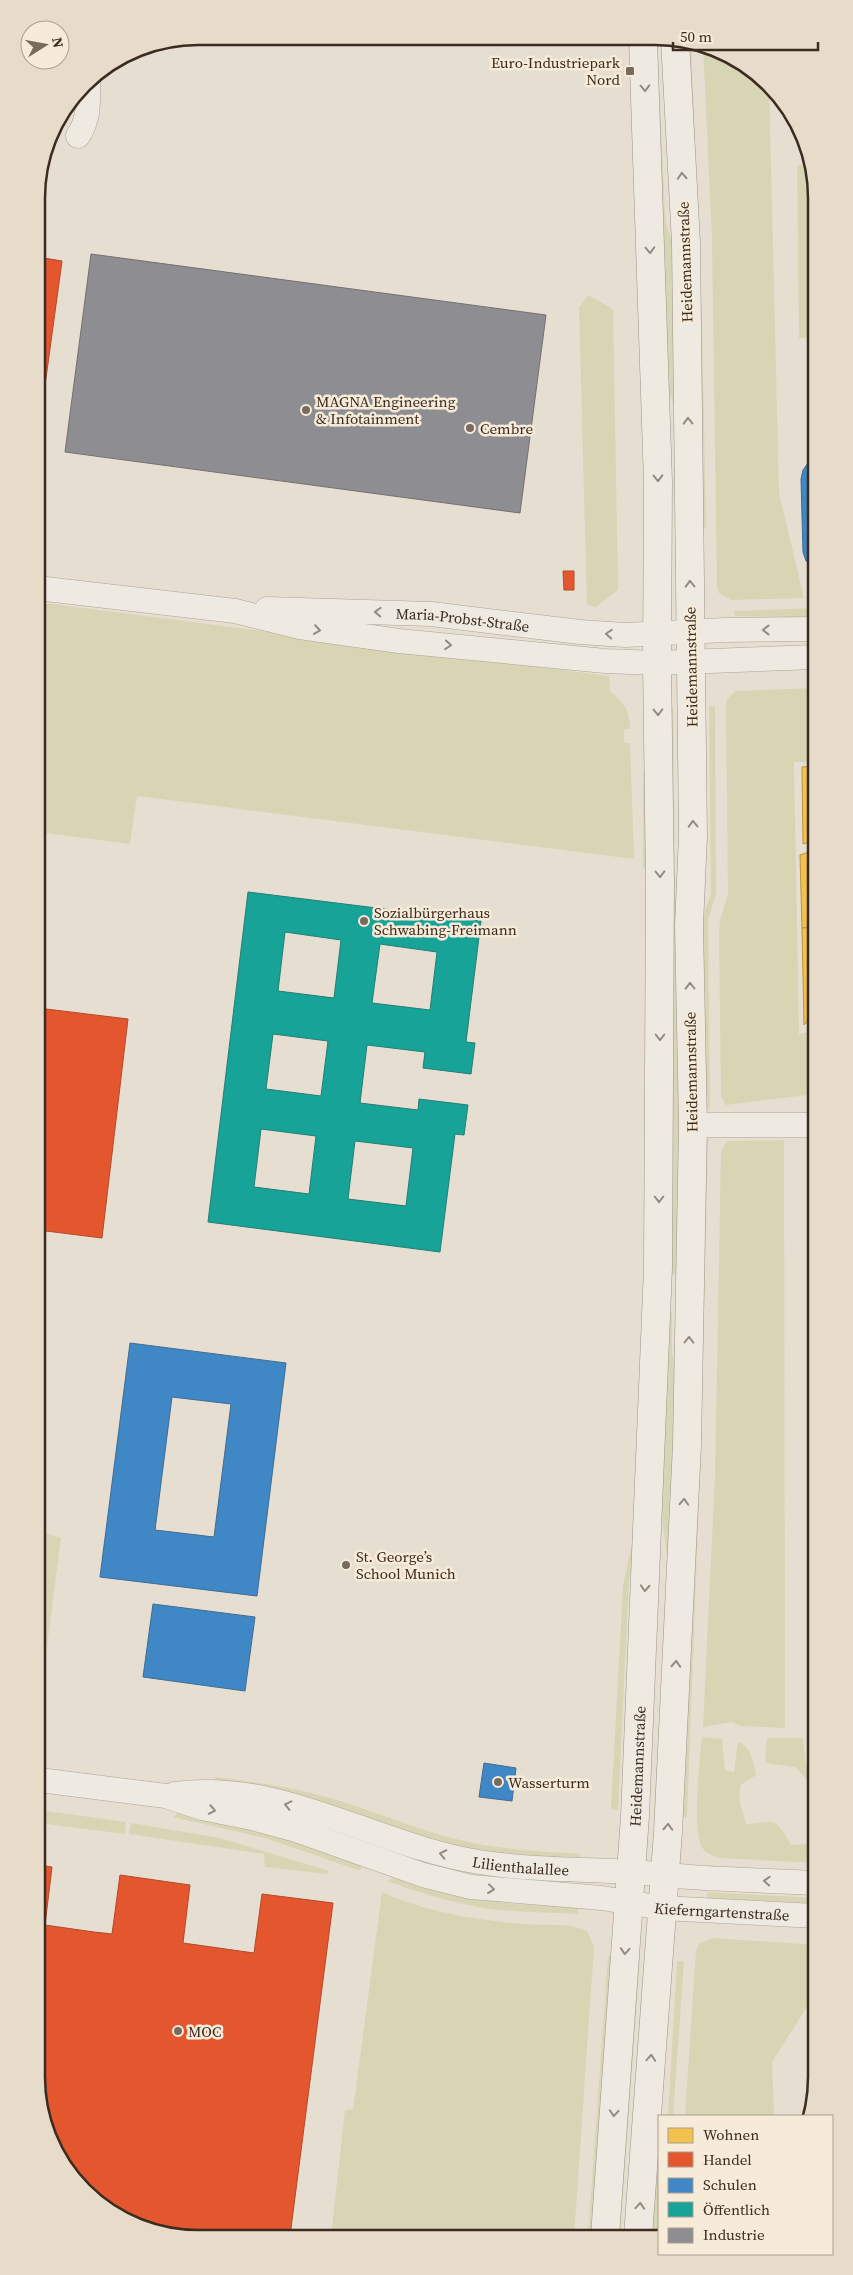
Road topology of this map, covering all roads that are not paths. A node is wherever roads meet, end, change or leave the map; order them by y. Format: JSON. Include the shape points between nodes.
{"nodes":[{"id":1,"x":643,"y":45,"type":"edge"},
{"id":2,"x":675,"y":47,"type":"edge"},
{"id":3,"x":88,"y":92,"type":"edge"},
{"id":4,"x":78,"y":136,"type":"dead end"},
{"id":5,"x":45,"y":589,"type":"edge"},
{"id":6,"x":235,"y":611,"type":"junction"},
{"id":7,"x":808,"y":629,"type":"edge"},
{"id":8,"x":691,"y":633,"type":"junction"},
{"id":9,"x":658,"y":635,"type":"junction"},
{"id":10,"x":808,"y":657,"type":"edge"},
{"id":11,"x":691,"y":662,"type":"junction"},
{"id":12,"x":657,"y":663,"type":"junction"},
{"id":13,"x":693,"y":1125,"type":"junction"},
{"id":14,"x":808,"y":1125,"type":"edge"},
{"id":15,"x":658,"y":1294,"type":"junction"},
{"id":16,"x":690,"y":1296,"type":"junction"},
{"id":17,"x":45,"y":1781,"type":"edge"},
{"id":18,"x":166,"y":1796,"type":"junction"},
{"id":19,"x":380,"y":1834,"type":"junction"},
{"id":20,"x":375,"y":1857,"type":"junction"},
{"id":21,"x":631,"y":1872,"type":"junction"},
{"id":22,"x":665,"y":1875,"type":"junction"},
{"id":23,"x":808,"y":1883,"type":"edge"},
{"id":24,"x":629,"y":1902,"type":"junction"},
{"id":25,"x":662,"y":1908,"type":"junction"},
{"id":26,"x":808,"y":1916,"type":"edge"},
{"id":27,"x":605,"y":2230,"type":"edge"},
{"id":28,"x":638,"y":2230,"type":"edge"}],
"edges":[{"from":1,"to":9,"type":"main road","name":"Heidemannstraße","one_way":true,"via":[[658,482]]},
{"from":8,"to":2,"type":"main road","name":"Heidemannstraße","one_way":true,"via":[[686,242]]},
{"from":3,"to":4,"type":"street","via":[[88,112]]},
{"from":5,"to":6,"type":"street","name":"Maria-Probst-Straße"},
{"from":9,"to":6,"type":"street","name":"Maria-Probst-Straße","one_way":true,"via":[[580,632],[431,614],[273,609]]},
{"from":6,"to":12,"type":"street","name":"Maria-Probst-Straße","one_way":true,"via":[[300,627],[399,641]]},
{"from":7,"to":8,"type":"street","name":"Maria-Probst-Straße","one_way":true},
{"from":8,"to":9,"type":"street","name":"Maria-Probst-Straße"},
{"from":8,"to":11,"type":"main road","name":"Heidemannstraße"},
{"from":9,"to":12,"type":"main road","name":"Heidemannstraße"},
{"from":10,"to":11,"type":"street","name":"Maria-Probst-Straße"},
{"from":11,"to":12,"type":"street","name":"Maria-Probst-Straße"},
{"from":13,"to":11,"type":"main road","name":"Heidemannstraße","one_way":true},
{"from":12,"to":15,"type":"main road","name":"Heidemannstraße","one_way":true,"via":[[660,882]]},
{"from":13,"to":14,"type":"street"},
{"from":13,"to":16,"type":"main road","name":"Heidemannstraße"},
{"from":15,"to":16,"type":"main road"},
{"from":15,"to":21,"type":"main road","name":"Heidemannstraße","one_way":true},
{"from":22,"to":16,"type":"main road","name":"Heidemannstraße","one_way":true,"via":[[687,1445]]},
{"from":17,"to":18,"type":"street","name":"Lilienthalallee"},
{"from":19,"to":18,"type":"street","name":"Lilienthalallee","one_way":true,"via":[[296,1807],[240,1794],[197,1791]]},
{"from":18,"to":20,"type":"street","name":"Lilienthalallee","one_way":true,"via":[[202,1808],[296,1830]]},
{"from":19,"to":20,"type":"street"},
{"from":21,"to":19,"type":"street","name":"Lilienthalallee","one_way":true,"via":[[480,1862],[430,1851]]},
{"from":20,"to":24,"type":"street","name":"Lilienthalallee","one_way":true,"via":[[423,1875],[471,1886]]},
{"from":21,"to":22,"type":"street","name":"Lilienthalallee"},
{"from":21,"to":24,"type":"main road","name":"Heidemannstraße"},
{"from":23,"to":22,"type":"street","name":"Kieferngartenstraße","one_way":true},
{"from":22,"to":25,"type":"main road","name":"Heidemannstraße"},
{"from":24,"to":25,"type":"street","name":"Kieferngartenstraße"},
{"from":24,"to":27,"type":"main road","name":"Heidemannstraße","one_way":true},
{"from":25,"to":26,"type":"street","name":"Kieferngartenstraße"},
{"from":28,"to":25,"type":"main road","name":"Heidemannstraße","one_way":true}]}
